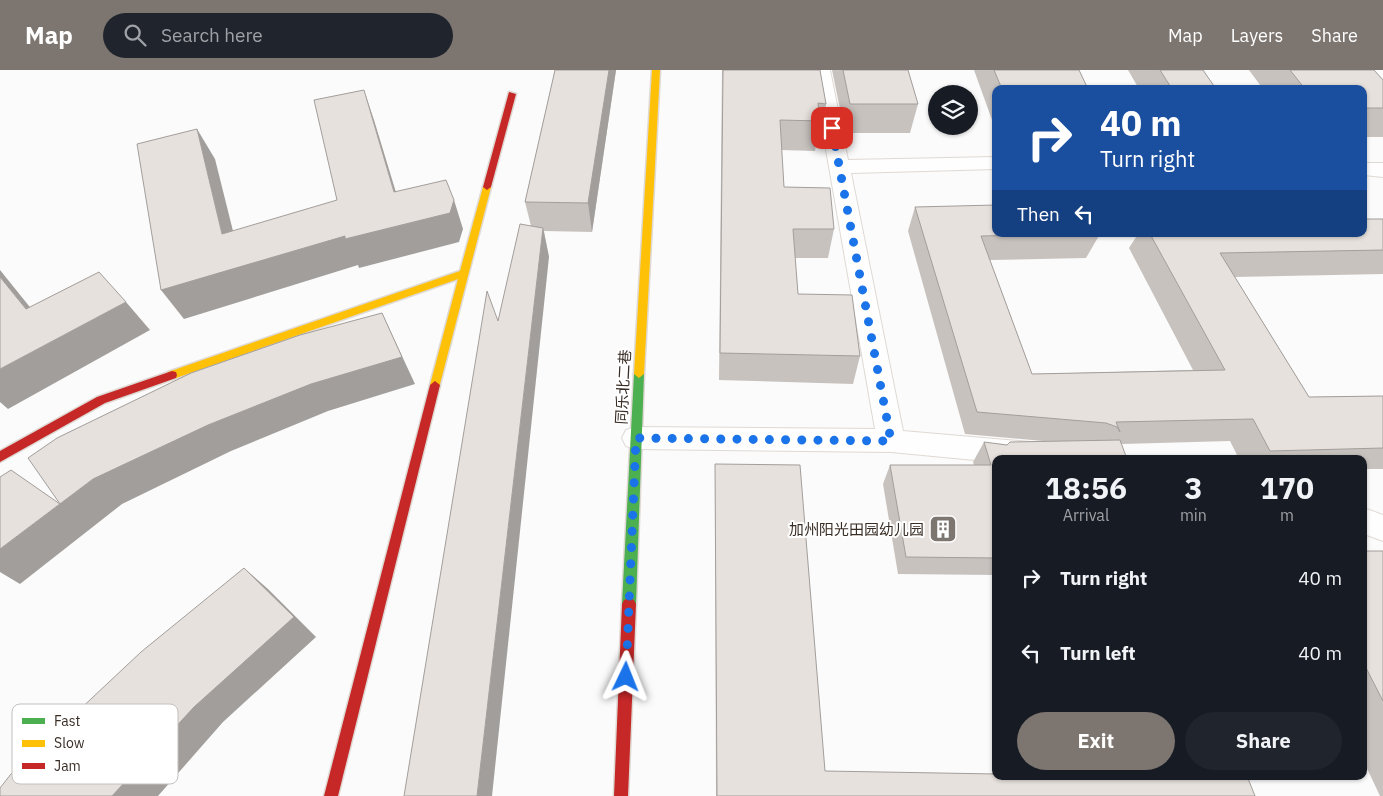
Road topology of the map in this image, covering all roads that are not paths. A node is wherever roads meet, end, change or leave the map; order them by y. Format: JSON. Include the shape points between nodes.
{"nodes":[{"id":1,"x":656,"y":70,"type":"edge"},
{"id":2,"x":821,"y":70,"type":"edge"},
{"id":3,"x":512,"y":94,"type":"dead end"},
{"id":4,"x":992,"y":163,"type":"edge"},
{"id":5,"x":839,"y":167,"type":"junction"},
{"id":6,"x":1367,"y":169,"type":"edge"},
{"id":7,"x":1383,"y":170,"type":"edge"},
{"id":8,"x":464,"y":273,"type":"junction"},
{"id":9,"x":636,"y":438,"type":"junction"},
{"id":10,"x":891,"y":441,"type":"junction"},
{"id":11,"x":1045,"y":455,"type":"edge"},
{"id":12,"x":0,"y":457,"type":"edge"},
{"id":13,"x":1367,"y":522,"type":"edge"},
{"id":14,"x":1383,"y":528,"type":"edge"},
{"id":15,"x":330,"y":796,"type":"edge"},
{"id":16,"x":621,"y":796,"type":"edge"}],
"edges":[{"from":1,"to":9,"type":"street","name":"同乐北二巷"},
{"from":2,"to":5,"type":"street"},
{"from":3,"to":8,"type":"street"},
{"from":4,"to":5,"type":"street"},
{"from":5,"to":10,"type":"street"},
{"from":6,"to":7,"type":"street"},
{"from":8,"to":12,"type":"street","via":[[101,400]]},
{"from":8,"to":15,"type":"street"},
{"from":9,"to":10,"type":"street"},
{"from":9,"to":16,"type":"street","name":"同乐北二巷"},
{"from":10,"to":11,"type":"street"},
{"from":13,"to":14,"type":"street"}]}
